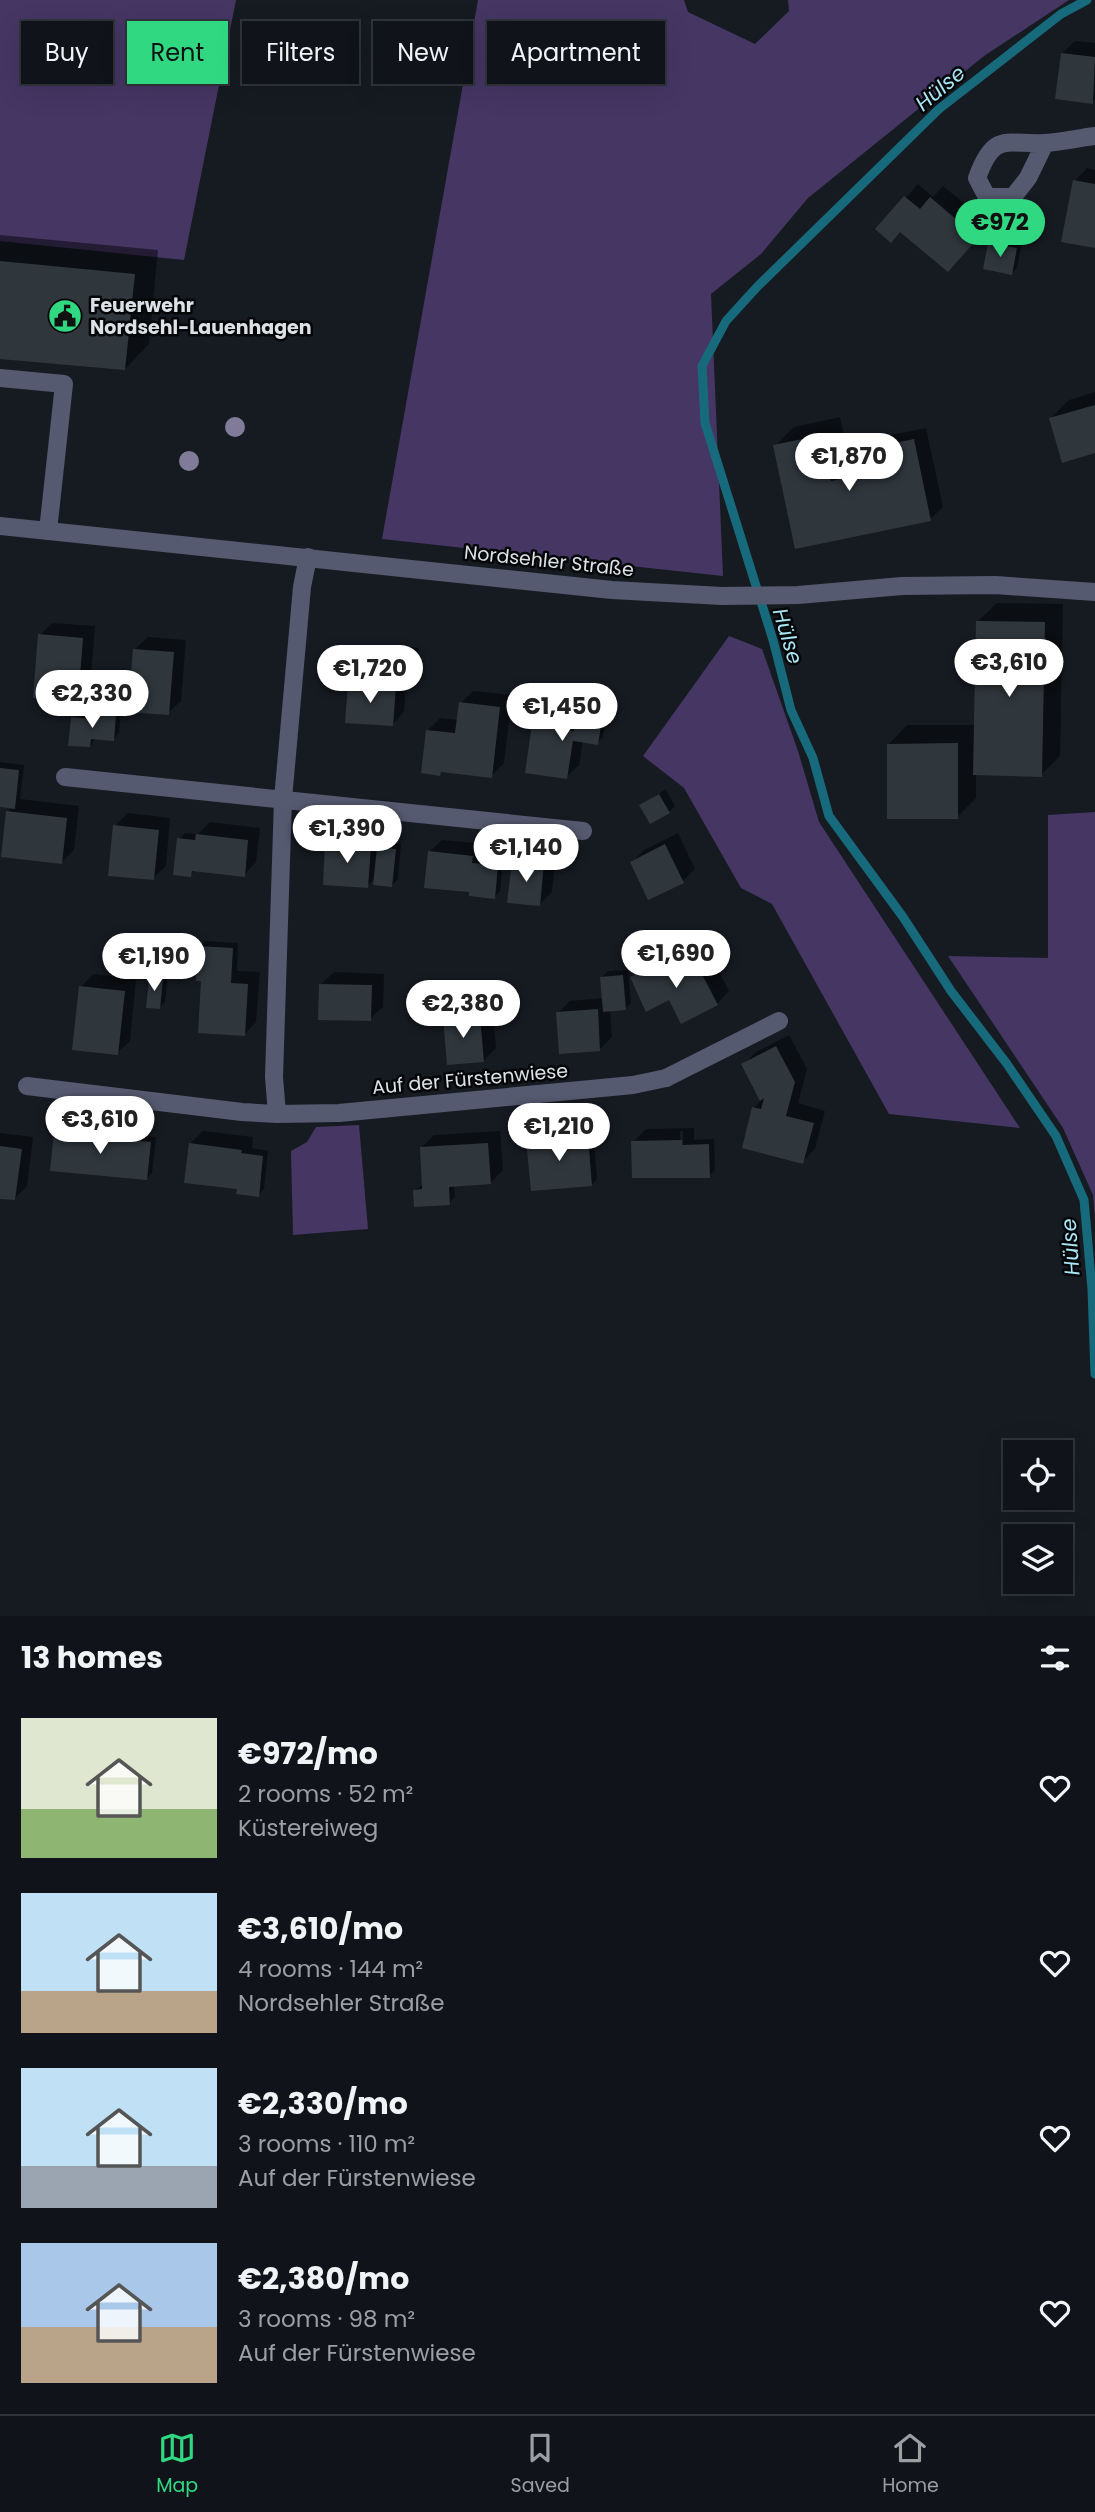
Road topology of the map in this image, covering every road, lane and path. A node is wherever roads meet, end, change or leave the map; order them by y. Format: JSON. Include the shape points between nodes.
{"nodes":[{"id":1,"x":1095,"y":136,"type":"edge"},
{"id":2,"x":1045,"y":143,"type":"dead end"},
{"id":3,"x":0,"y":378,"type":"edge"},
{"id":4,"x":0,"y":526,"type":"edge"},
{"id":5,"x":48,"y":531,"type":"junction"},
{"id":6,"x":308,"y":558,"type":"junction"},
{"id":7,"x":1095,"y":592,"type":"edge"},
{"id":8,"x":65,"y":777,"type":"dead end"},
{"id":9,"x":283,"y":799,"type":"junction"},
{"id":10,"x":583,"y":831,"type":"dead end"},
{"id":11,"x":779,"y":1021,"type":"dead end"},
{"id":12,"x":27,"y":1086,"type":"dead end"},
{"id":13,"x":277,"y":1114,"type":"junction"}],
"edges":[{"from":1,"to":2,"type":"street"},
{"from":3,"to":5,"type":"street","via":[[64,384]]},
{"from":4,"to":5,"type":"street","name":"Nordsehler Straße"},
{"from":5,"to":6,"type":"street","name":"Nordsehler Straße"},
{"from":6,"to":7,"type":"street","name":"Nordsehler Straße","via":[[611,590],[722,596],[995,585]]},
{"from":6,"to":9,"type":"street"},
{"from":8,"to":9,"type":"street"},
{"from":9,"to":10,"type":"street"},
{"from":9,"to":13,"type":"street","via":[[274,1077]]},
{"from":11,"to":13,"type":"street","name":"Auf der Fürstenwiese","via":[[666,1078],[633,1085],[353,1112]]},
{"from":12,"to":13,"type":"street","name":"Auf der Fürstenwiese"}]}
